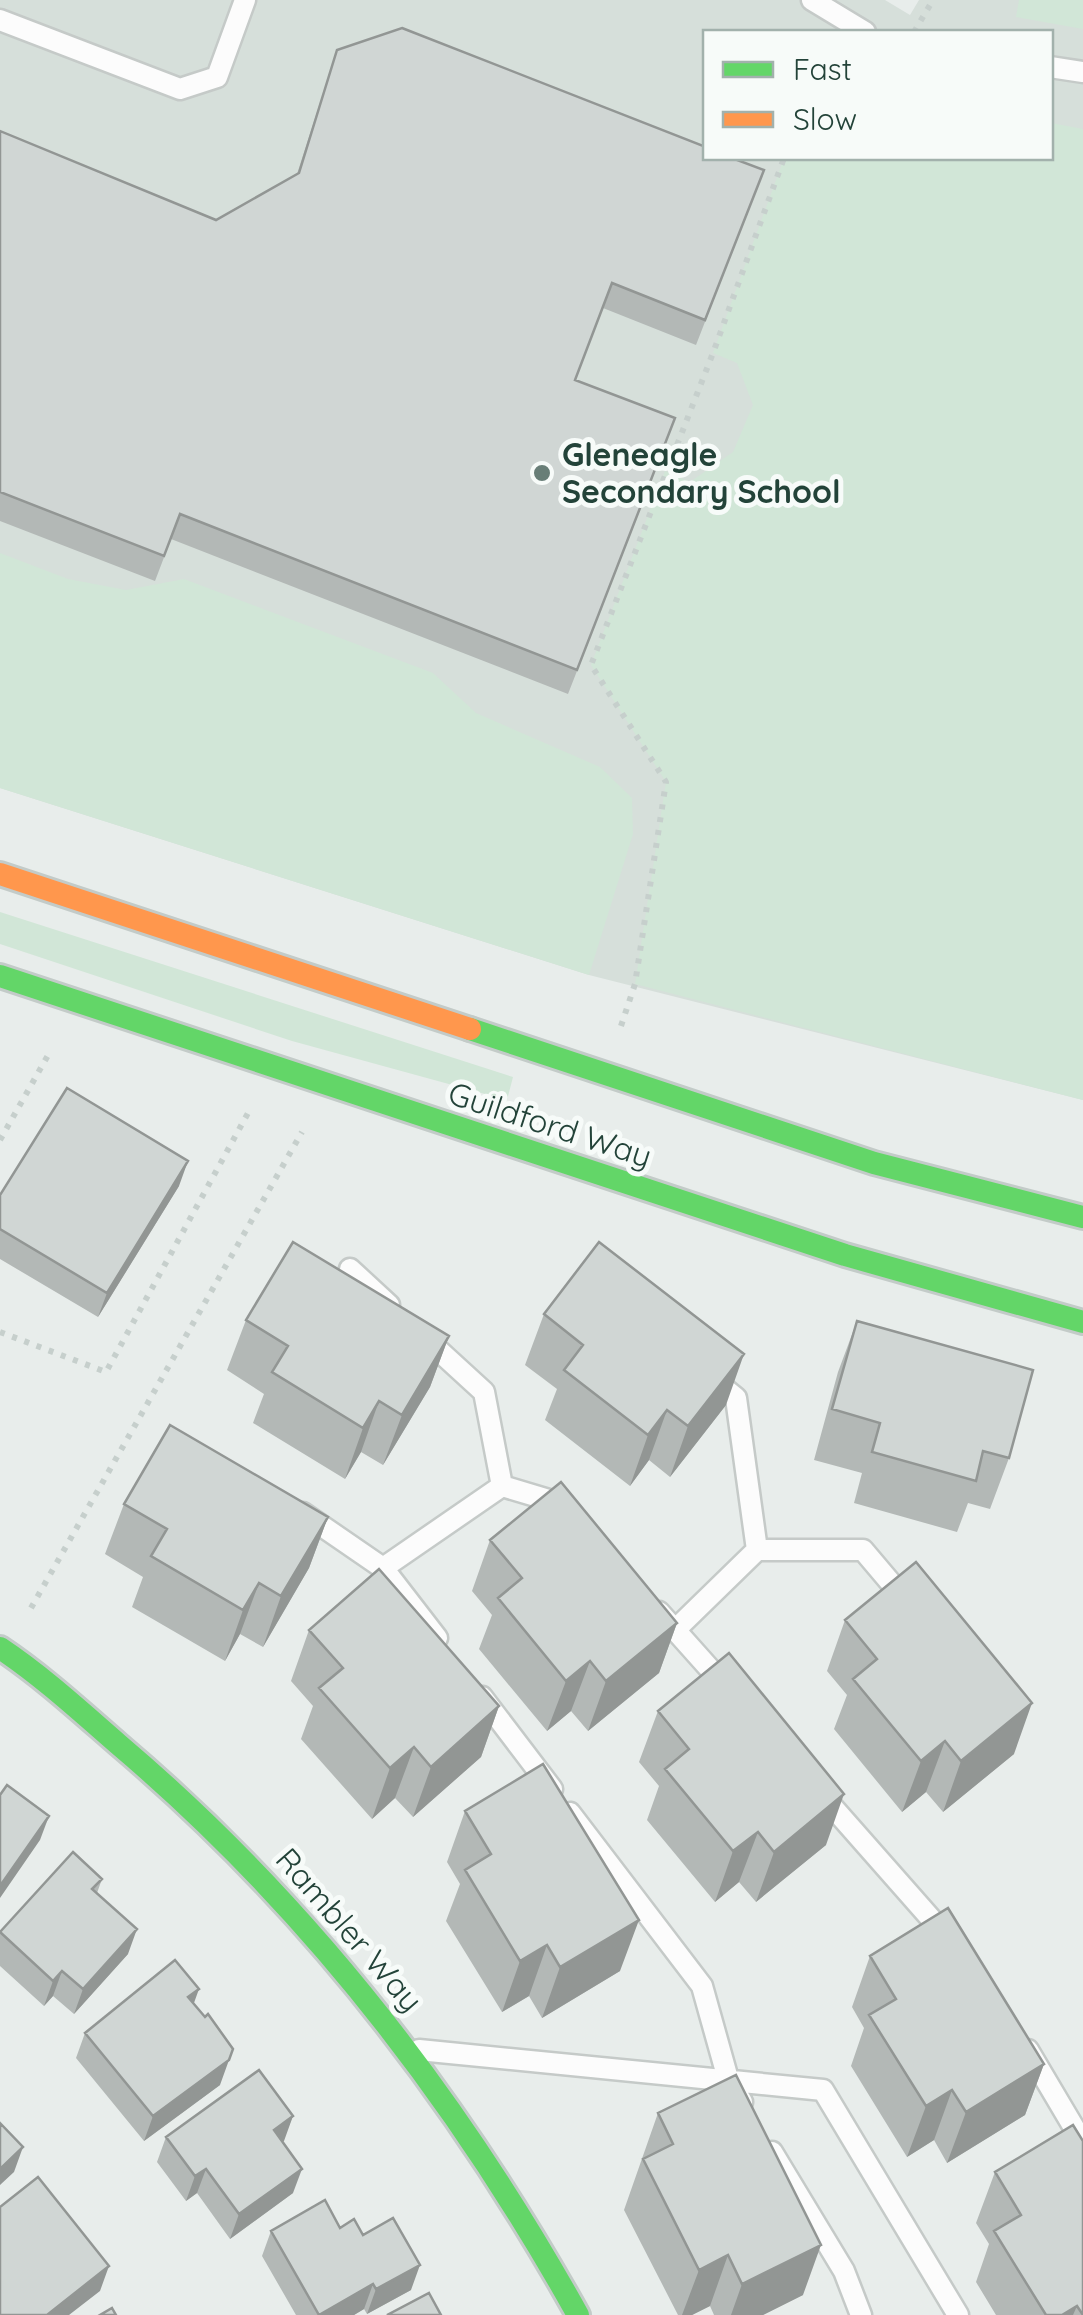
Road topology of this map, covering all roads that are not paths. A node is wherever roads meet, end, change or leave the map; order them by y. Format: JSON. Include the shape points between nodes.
{"nodes":[{"id":1,"x":245,"y":0,"type":"edge"},
{"id":2,"x":812,"y":0,"type":"edge"},
{"id":3,"x":0,"y":20,"type":"edge"},
{"id":4,"x":862,"y":30,"type":"edge"},
{"id":5,"x":1053,"y":67,"type":"edge"},
{"id":6,"x":1083,"y":72,"type":"edge"},
{"id":7,"x":0,"y":874,"type":"edge"},
{"id":8,"x":0,"y":976,"type":"edge"},
{"id":9,"x":1083,"y":1217,"type":"edge"},
{"id":10,"x":350,"y":1269,"type":"dead end"},
{"id":11,"x":1083,"y":1322,"type":"edge"},
{"id":12,"x":691,"y":1362,"type":"edge"},
{"id":13,"x":502,"y":1486,"type":"junction"},
{"id":14,"x":284,"y":1501,"type":"edge"},
{"id":15,"x":585,"y":1531,"type":"edge"},
{"id":16,"x":757,"y":1550,"type":"junction"},
{"id":17,"x":384,"y":1568,"type":"junction"},
{"id":18,"x":650,"y":1602,"type":"edge"},
{"id":19,"x":924,"y":1623,"type":"edge"},
{"id":20,"x":676,"y":1630,"type":"junction"},
{"id":21,"x":3,"y":1650,"type":"edge"},
{"id":22,"x":741,"y":1704,"type":"edge"},
{"id":23,"x":806,"y":1778,"type":"edge"},
{"id":24,"x":964,"y":1954,"type":"edge"},
{"id":25,"x":1018,"y":2032,"type":"edge"},
{"id":26,"x":406,"y":2048,"type":"junction"},
{"id":27,"x":728,"y":2079,"type":"junction"},
{"id":28,"x":1083,"y":2143,"type":"edge"},
{"id":29,"x":578,"y":2315,"type":"edge"},
{"id":30,"x":861,"y":2315,"type":"edge"},
{"id":31,"x":958,"y":2315,"type":"edge"}],
"edges":[{"from":1,"to":3,"type":"lane","via":[[217,77],[180,88]]},
{"from":2,"to":4,"type":"lane"},
{"from":5,"to":6,"type":"lane"},
{"from":7,"to":9,"type":"main road","name":"Guildford Way","via":[[874,1162]]},
{"from":8,"to":11,"type":"main road","name":"Guildford Way","via":[[845,1255]]},
{"from":10,"to":13,"type":"lane","via":[[484,1392]]},
{"from":12,"to":16,"type":"lane","via":[[736,1398]]},
{"from":13,"to":15,"type":"lane","via":[[560,1503]]},
{"from":13,"to":17,"type":"lane"},
{"from":14,"to":17,"type":"lane"},
{"from":16,"to":19,"type":"lane","via":[[863,1550]]},
{"from":16,"to":20,"type":"lane"},
{"from":17,"to":27,"type":"lane","via":[[702,1986]]},
{"from":18,"to":20,"type":"lane"},
{"from":20,"to":22,"type":"lane"},
{"from":21,"to":26,"type":"main road","name":"Rambler Way","via":[[225,1838],[316,1933]]},
{"from":23,"to":24,"type":"lane"},
{"from":25,"to":28,"type":"lane"},
{"from":26,"to":27,"type":"lane"},
{"from":26,"to":29,"type":"main road","name":"Rambler Way","via":[[508,2195]]},
{"from":27,"to":30,"type":"lane","via":[[844,2270]]},
{"from":27,"to":31,"type":"lane","via":[[823,2090]]}]}
